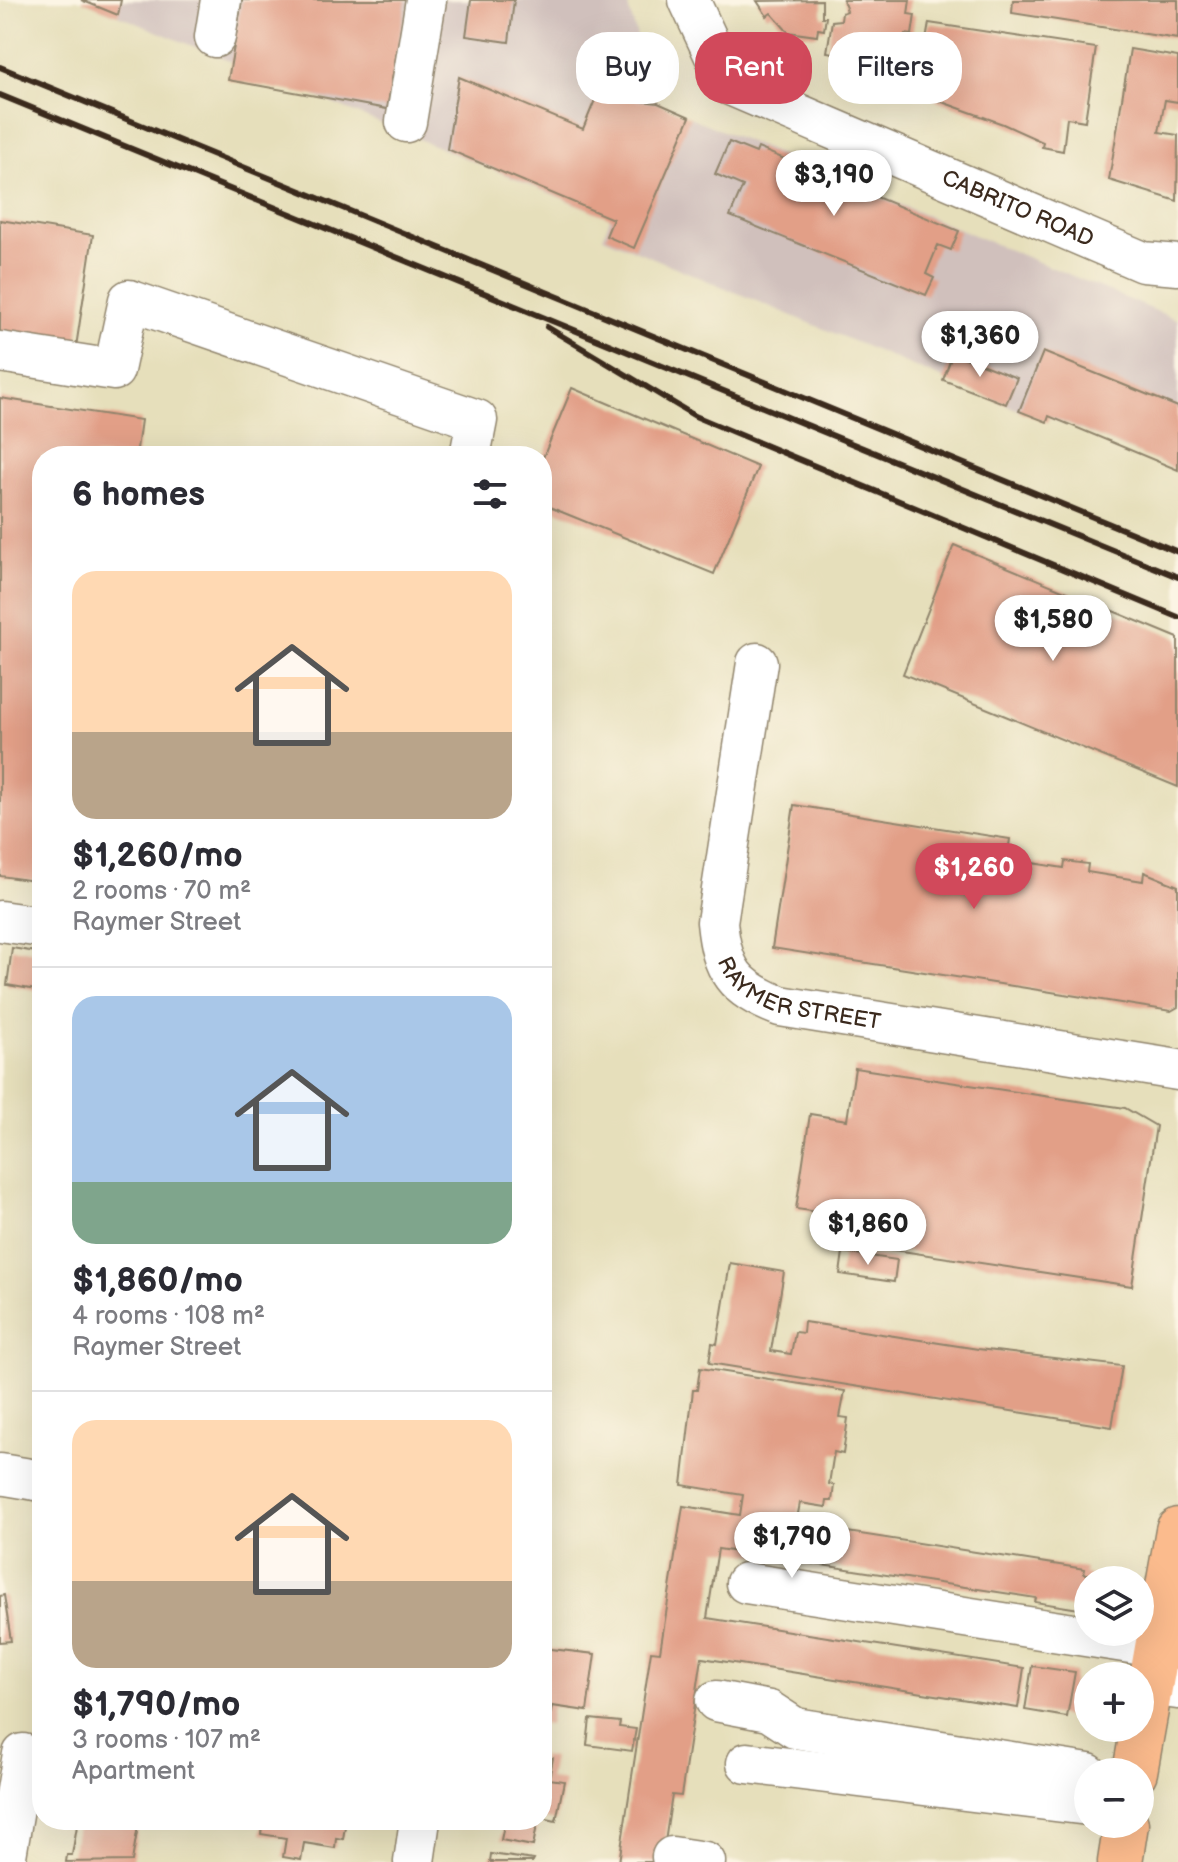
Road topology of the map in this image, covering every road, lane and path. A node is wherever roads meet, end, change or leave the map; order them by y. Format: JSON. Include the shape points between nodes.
{"nodes":[{"id":1,"x":426,"y":0,"type":"edge"},
{"id":2,"x":689,"y":0,"type":"edge"},
{"id":3,"x":406,"y":122,"type":"dead end"},
{"id":4,"x":1178,"y":265,"type":"edge"},
{"id":5,"x":0,"y":352,"type":"edge"},
{"id":6,"x":472,"y":446,"type":"edge"},
{"id":7,"x":757,"y":663,"type":"dead end"},
{"id":8,"x":0,"y":921,"type":"edge"},
{"id":9,"x":32,"y":926,"type":"edge"},
{"id":10,"x":1178,"y":1070,"type":"edge"},
{"id":11,"x":0,"y":1474,"type":"edge"},
{"id":12,"x":32,"y":1479,"type":"edge"},
{"id":13,"x":1178,"y":1530,"type":"edge"},
{"id":14,"x":746,"y":1583,"type":"dead end"},
{"id":15,"x":1161,"y":1674,"type":"edge"},
{"id":16,"x":716,"y":1701,"type":"dead end"},
{"id":17,"x":23,"y":1754,"type":"dead end"},
{"id":18,"x":1139,"y":1758,"type":"edge"},
{"id":19,"x":747,"y":1763,"type":"dead end"},
{"id":20,"x":1074,"y":1772,"type":"edge"},
{"id":21,"x":1074,"y":1803,"type":"edge"},
{"id":22,"x":419,"y":1830,"type":"edge"},
{"id":23,"x":1124,"y":1838,"type":"edge"},
{"id":24,"x":5,"y":1862,"type":"edge"},
{"id":25,"x":414,"y":1862,"type":"edge"},
{"id":26,"x":1120,"y":1862,"type":"edge"}],
"edges":[{"from":1,"to":3,"type":"street"},
{"from":2,"to":4,"type":"street","name":"CABRITO ROAD","via":[[728,84],[1143,262]]},
{"from":5,"to":6,"type":"street","via":[[114,370],[129,300],[477,420]]},
{"from":7,"to":10,"type":"street","name":"RAYMER STREET","via":[[717,922],[720,950],[733,978],[753,995],[780,1006]]},
{"from":8,"to":9,"type":"street"},
{"from":11,"to":12,"type":"street"},
{"from":13,"to":15,"type":"main road"},
{"from":14,"to":15,"type":"street"},
{"from":15,"to":18,"type":"main road"},
{"from":16,"to":20,"type":"street","via":[[769,1711],[795,1728]]},
{"from":17,"to":24,"type":"street"},
{"from":19,"to":21,"type":"street"},
{"from":22,"to":25,"type":"street"},
{"from":23,"to":26,"type":"main road"}]}
